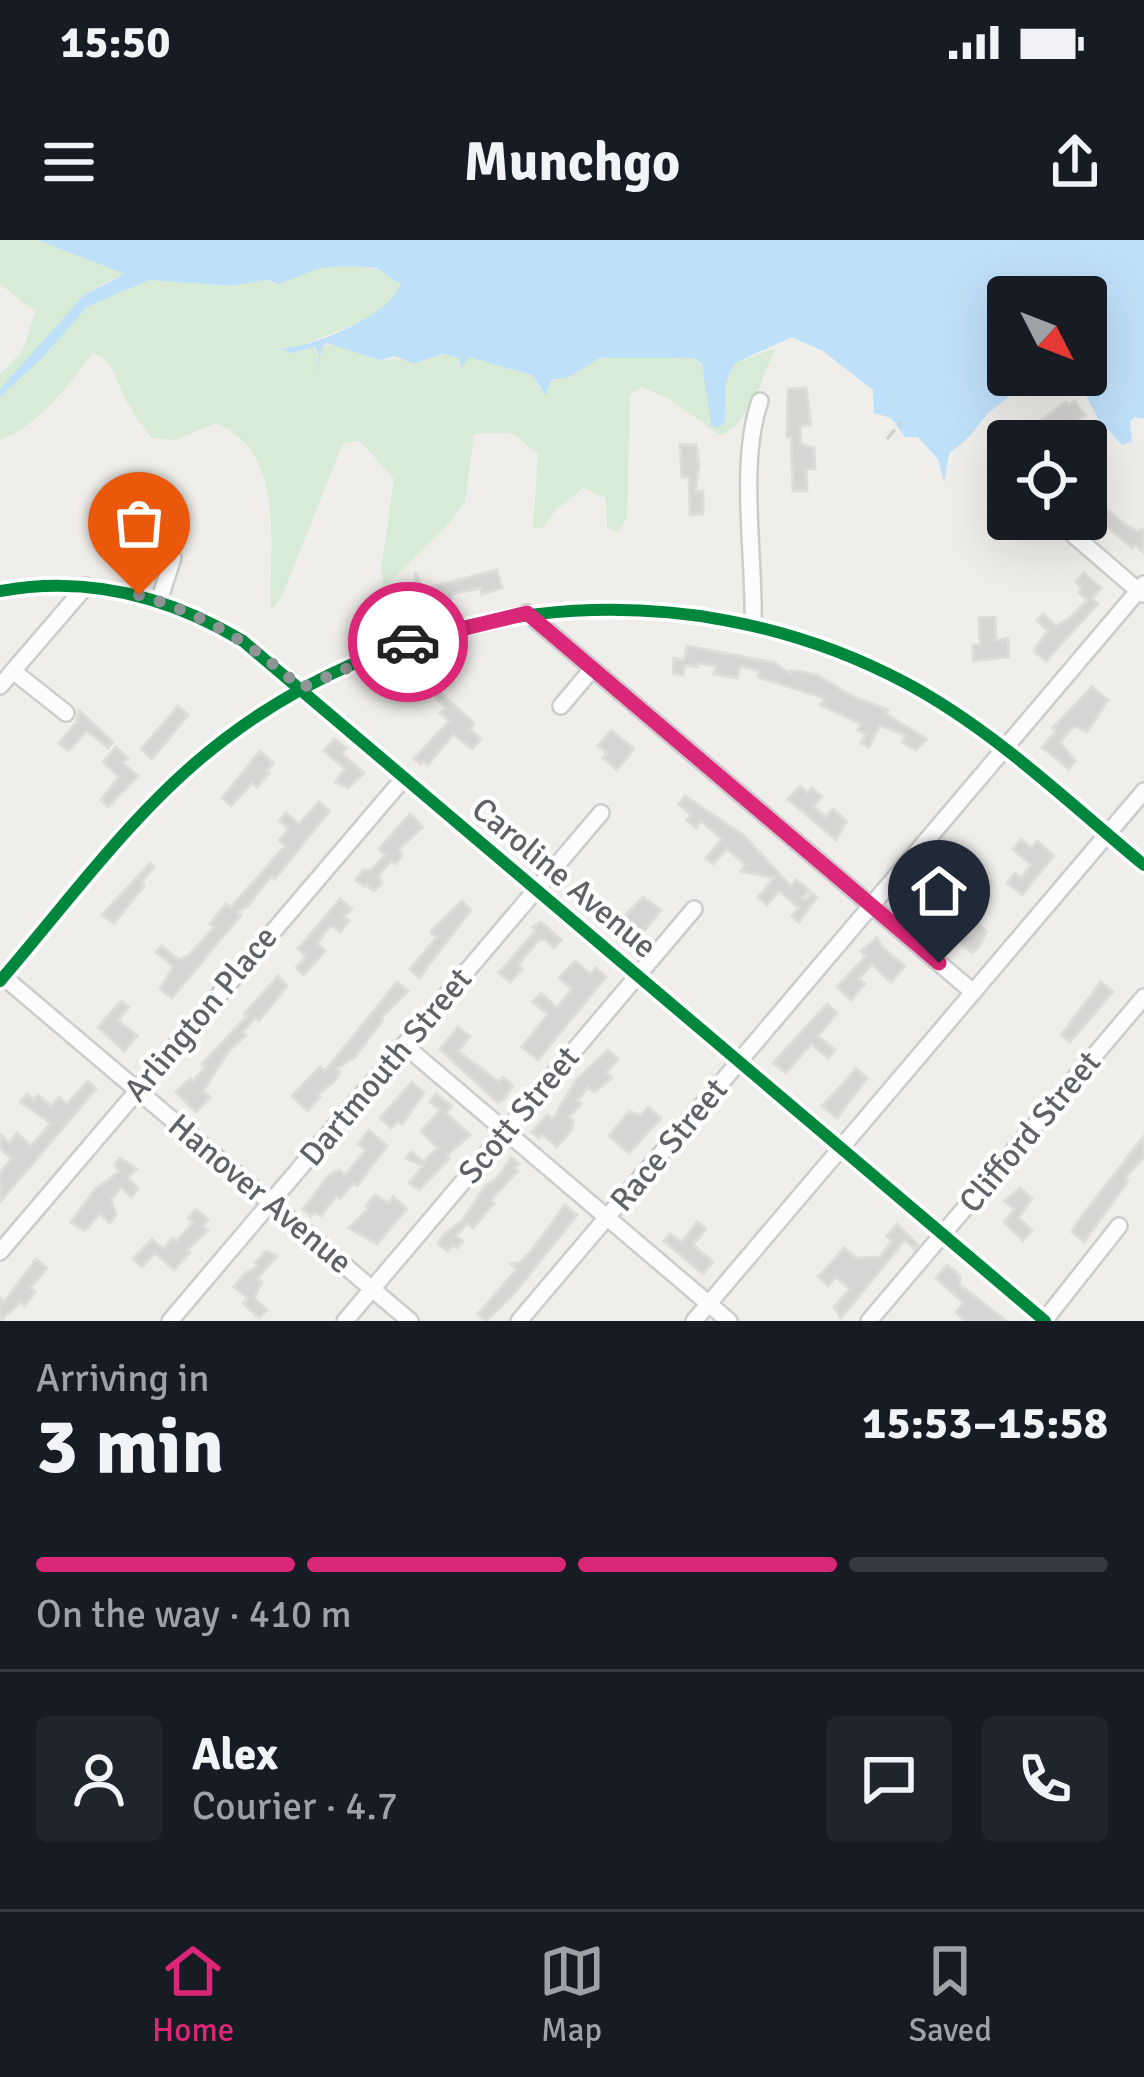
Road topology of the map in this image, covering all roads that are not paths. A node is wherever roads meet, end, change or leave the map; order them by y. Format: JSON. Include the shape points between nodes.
{"nodes":[{"id":1,"x":760,"y":401,"type":"dead end"},
{"id":2,"x":1081,"y":540,"type":"edge"},
{"id":3,"x":172,"y":558,"type":"dead end"},
{"id":4,"x":86,"y":586,"type":"junction"},
{"id":5,"x":1142,"y":590,"type":"edge"},
{"id":6,"x":0,"y":591,"type":"edge"},
{"id":7,"x":159,"y":601,"type":"junction"},
{"id":8,"x":527,"y":613,"type":"junction"},
{"id":9,"x":753,"y":624,"type":"junction"},
{"id":10,"x":592,"y":669,"type":"junction"},
{"id":11,"x":13,"y":671,"type":"junction"},
{"id":12,"x":0,"y":686,"type":"edge"},
{"id":13,"x":301,"y":688,"type":"junction"},
{"id":14,"x":561,"y":706,"type":"dead end"},
{"id":15,"x":66,"y":713,"type":"dead end"},
{"id":16,"x":1004,"y":749,"type":"junction"},
{"id":17,"x":404,"y":778,"type":"junction"},
{"id":18,"x":1144,"y":791,"type":"edge"},
{"id":19,"x":601,"y":813,"type":"dead end"},
{"id":20,"x":1107,"y":835,"type":"junction"},
{"id":21,"x":1144,"y":865,"type":"edge"},
{"id":22,"x":536,"y":890,"type":"junction"},
{"id":23,"x":871,"y":905,"type":"junction"},
{"id":24,"x":694,"y":909,"type":"dead end"},
{"id":25,"x":638,"y":975,"type":"junction"},
{"id":26,"x":1,"y":978,"type":"edge"},
{"id":27,"x":973,"y":992,"type":"junction"},
{"id":28,"x":1144,"y":997,"type":"edge"},
{"id":29,"x":404,"y":1046,"type":"junction"},
{"id":30,"x":740,"y":1061,"type":"junction"},
{"id":31,"x":137,"y":1090,"type":"junction"},
{"id":32,"x":504,"y":1133,"type":"junction"},
{"id":33,"x":842,"y":1148,"type":"junction"},
{"id":34,"x":271,"y":1202,"type":"junction"},
{"id":35,"x":606,"y":1218,"type":"junction"},
{"id":36,"x":1119,"y":1226,"type":"dead end"},
{"id":37,"x":943,"y":1234,"type":"junction"},
{"id":38,"x":0,"y":1252,"type":"edge"},
{"id":39,"x":372,"y":1288,"type":"junction"},
{"id":40,"x":709,"y":1304,"type":"junction"},
{"id":41,"x":170,"y":1321,"type":"edge"},
{"id":42,"x":344,"y":1321,"type":"edge"},
{"id":43,"x":410,"y":1321,"type":"edge"},
{"id":44,"x":519,"y":1321,"type":"edge"},
{"id":45,"x":694,"y":1321,"type":"edge"},
{"id":46,"x":729,"y":1321,"type":"edge"},
{"id":47,"x":869,"y":1321,"type":"edge"},
{"id":48,"x":1044,"y":1321,"type":"edge"}],
"edges":[{"from":1,"to":9,"type":"street","via":[[749,462]]},
{"from":2,"to":5,"type":"street"},
{"from":3,"to":7,"type":"street"},
{"from":4,"to":6,"type":"street","name":"Caroline Avenue"},
{"from":4,"to":7,"type":"street","name":"Caroline Avenue"},
{"from":4,"to":11,"type":"street"},
{"from":5,"to":16,"type":"street","name":"Race Street"},
{"from":7,"to":13,"type":"street","name":"Caroline Avenue","via":[[243,641]]},
{"from":8,"to":9,"type":"street","via":[[616,608]]},
{"from":8,"to":10,"type":"street"},
{"from":8,"to":13,"type":"street","via":[[409,641]]},
{"from":9,"to":16,"type":"street","via":[[903,682]]},
{"from":10,"to":14,"type":"street"},
{"from":10,"to":23,"type":"street"},
{"from":11,"to":12,"type":"street"},
{"from":11,"to":15,"type":"street"},
{"from":13,"to":17,"type":"street","name":"Caroline Avenue"},
{"from":13,"to":26,"type":"street","via":[[168,788]]},
{"from":16,"to":20,"type":"street"},
{"from":16,"to":23,"type":"street","name":"Race Street"},
{"from":17,"to":22,"type":"street","name":"Caroline Avenue"},
{"from":17,"to":31,"type":"street","name":"Arlington Place"},
{"from":18,"to":20,"type":"street"},
{"from":19,"to":22,"type":"street","name":"Dartmouth Street"},
{"from":20,"to":21,"type":"street"},
{"from":20,"to":27,"type":"street"},
{"from":22,"to":25,"type":"street","name":"Caroline Avenue"},
{"from":22,"to":29,"type":"street","name":"Dartmouth Street"},
{"from":23,"to":27,"type":"street"},
{"from":23,"to":30,"type":"street","name":"Race Street"},
{"from":24,"to":25,"type":"street","name":"Scott Street"},
{"from":25,"to":30,"type":"street","name":"Caroline Avenue"},
{"from":25,"to":32,"type":"street","name":"Scott Street"},
{"from":26,"to":31,"type":"street","name":"Hanover Avenue"},
{"from":27,"to":33,"type":"street"},
{"from":28,"to":37,"type":"street","name":"Clifford Street"},
{"from":29,"to":32,"type":"street"},
{"from":29,"to":34,"type":"street","name":"Dartmouth Street"},
{"from":30,"to":33,"type":"street","name":"Caroline Avenue"},
{"from":30,"to":35,"type":"street","name":"Race Street"},
{"from":31,"to":34,"type":"street","name":"Hanover Avenue"},
{"from":31,"to":38,"type":"street","name":"Arlington Place"},
{"from":32,"to":35,"type":"street"},
{"from":32,"to":39,"type":"street","name":"Scott Street"},
{"from":33,"to":37,"type":"street","name":"Caroline Avenue"},
{"from":33,"to":40,"type":"street"},
{"from":34,"to":39,"type":"street","name":"Hanover Avenue"},
{"from":34,"to":41,"type":"street","name":"Dartmouth Street"},
{"from":35,"to":40,"type":"street"},
{"from":35,"to":44,"type":"street","name":"Race Street"},
{"from":36,"to":48,"type":"street"},
{"from":37,"to":47,"type":"street","name":"Clifford Street"},
{"from":37,"to":48,"type":"street","name":"Caroline Avenue"},
{"from":39,"to":42,"type":"street","name":"Scott Street"},
{"from":39,"to":43,"type":"street","name":"Hanover Avenue"},
{"from":40,"to":45,"type":"street"},
{"from":40,"to":46,"type":"street"}]}
